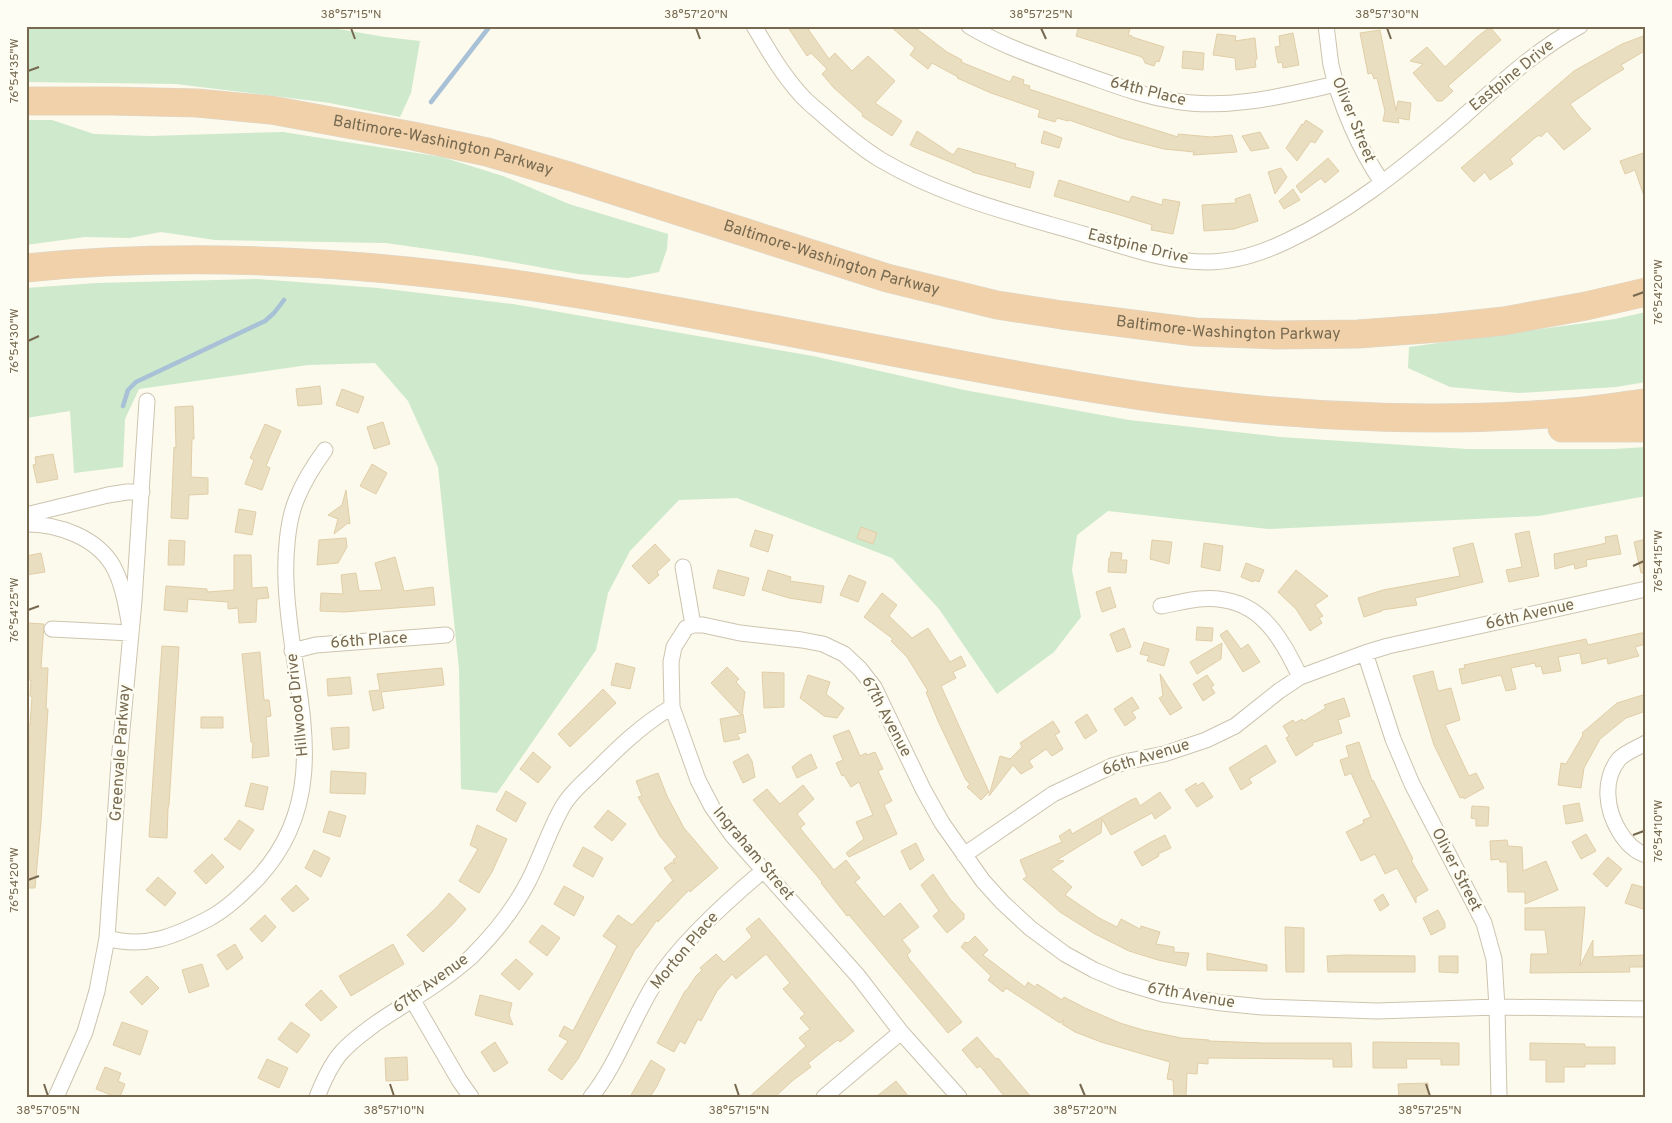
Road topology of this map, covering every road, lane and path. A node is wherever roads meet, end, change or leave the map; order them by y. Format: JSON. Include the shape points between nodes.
{"nodes":[{"id":1,"x":754,"y":26,"type":"edge"},
{"id":2,"x":969,"y":26,"type":"edge"},
{"id":3,"x":1326,"y":26,"type":"edge"},
{"id":4,"x":1580,"y":26,"type":"edge"},
{"id":5,"x":1336,"y":84,"type":"junction"},
{"id":6,"x":26,"y":101,"type":"edge"},
{"id":7,"x":1382,"y":182,"type":"junction"},
{"id":8,"x":26,"y":268,"type":"edge"},
{"id":9,"x":1646,"y":275,"type":"edge"},
{"id":10,"x":1646,"y":292,"type":"edge"},
{"id":11,"x":1276,"y":335,"type":"junction"},
{"id":12,"x":147,"y":401,"type":"dead end"},
{"id":13,"x":1646,"y":403,"type":"edge"},
{"id":14,"x":1369,"y":416,"type":"junction"},
{"id":15,"x":1646,"y":428,"type":"edge"},
{"id":16,"x":326,"y":450,"type":"dead end"},
{"id":17,"x":142,"y":492,"type":"junction"},
{"id":18,"x":26,"y":515,"type":"edge"},
{"id":19,"x":26,"y":524,"type":"edge"},
{"id":20,"x":683,"y":567,"type":"dead end"},
{"id":21,"x":1646,"y":589,"type":"edge"},
{"id":22,"x":1161,"y":606,"type":"dead end"},
{"id":23,"x":693,"y":625,"type":"junction"},
{"id":24,"x":52,"y":629,"type":"dead end"},
{"id":25,"x":131,"y":633,"type":"junction"},
{"id":26,"x":446,"y":635,"type":"dead end"},
{"id":27,"x":292,"y":651,"type":"junction"},
{"id":28,"x":1365,"y":653,"type":"junction"},
{"id":29,"x":1300,"y":677,"type":"junction"},
{"id":30,"x":672,"y":707,"type":"junction"},
{"id":31,"x":1646,"y":743,"type":"edge"},
{"id":32,"x":964,"y":855,"type":"junction"},
{"id":33,"x":1646,"y":855,"type":"edge"},
{"id":34,"x":764,"y":870,"type":"junction"},
{"id":35,"x":107,"y":938,"type":"junction"},
{"id":36,"x":412,"y":999,"type":"junction"},
{"id":37,"x":1497,"y":1007,"type":"junction"},
{"id":38,"x":1646,"y":1009,"type":"edge"},
{"id":39,"x":901,"y":1032,"type":"junction"},
{"id":40,"x":56,"y":1097,"type":"edge"},
{"id":41,"x":317,"y":1097,"type":"edge"},
{"id":42,"x":471,"y":1097,"type":"edge"},
{"id":43,"x":591,"y":1097,"type":"edge"},
{"id":44,"x":824,"y":1097,"type":"edge"},
{"id":45,"x":959,"y":1097,"type":"edge"},
{"id":46,"x":1499,"y":1097,"type":"edge"}],
"edges":[{"from":1,"to":7,"type":"street","name":"Eastpine Drive","via":[[802,98],[880,159],[942,191],[976,203],[1139,250],[1204,262],[1251,256],[1314,227]]},
{"from":2,"to":5,"type":"street","name":"64th Place","via":[[1015,50],[1122,89],[1176,101],[1259,100]]},
{"from":3,"to":5,"type":"street","name":"Oliver Street"},
{"from":4,"to":7,"type":"street","name":"Eastpine Drive","via":[[1549,44]]},
{"from":5,"to":7,"type":"street","name":"Oliver Street","via":[[1355,132]]},
{"from":6,"to":11,"type":"highway","name":"Baltimore-Washington Parkway","via":[[197,103],[271,110],[342,122],[487,152],[887,278],[988,302],[1195,332]]},
{"from":8,"to":14,"type":"highway","via":[[190,260],[390,269],[583,294],[1135,396],[1276,411]]},
{"from":9,"to":11,"type":"highway","via":[[1600,289],[1541,300]]},
{"from":10,"to":11,"type":"highway","name":"Baltimore-Washington Parkway","via":[[1514,319],[1439,328],[1358,334]]},
{"from":12,"to":17,"type":"street","name":"Greenvale Parkway"},
{"from":13,"to":14,"type":"highway","via":[[1553,413]]},
{"from":14,"to":15,"type":"highway","via":[[1536,428]]},
{"from":16,"to":27,"type":"street","name":"Hillwood Drive","via":[[296,500],[287,545],[286,597]]},
{"from":17,"to":18,"type":"street","via":[[108,495]]},
{"from":17,"to":25,"type":"street","name":"Greenvale Parkway"},
{"from":19,"to":25,"type":"street","via":[[69,531],[104,556],[118,578]]},
{"from":20,"to":23,"type":"street"},
{"from":21,"to":28,"type":"street","name":"66th Avenue"},
{"from":22,"to":29,"type":"street","via":[[1200,599],[1241,604],[1258,613],[1280,638]]},
{"from":23,"to":30,"type":"street","name":"Ingraham Street","via":[[686,628],[674,647]]},
{"from":23,"to":32,"type":"street","name":"67th Avenue","via":[[823,644],[844,654],[874,687],[923,788]]},
{"from":24,"to":25,"type":"street"},
{"from":25,"to":35,"type":"street","name":"Greenvale Parkway"},
{"from":26,"to":27,"type":"street","name":"66th Place","via":[[316,645]]},
{"from":27,"to":35,"type":"street","name":"Hillwood Drive","via":[[302,709],[305,765],[295,819],[280,850],[235,900],[196,925],[144,943]]},
{"from":28,"to":29,"type":"street","name":"66th Avenue"},
{"from":28,"to":37,"type":"street","name":"Oliver Street","via":[[1393,739],[1412,784],[1484,923],[1494,959]]},
{"from":29,"to":32,"type":"street","name":"66th Avenue","via":[[1228,730],[1164,754],[1128,761],[1096,773],[1053,794]]},
{"from":30,"to":34,"type":"street","name":"Ingraham Street","via":[[698,780],[712,807]]},
{"from":30,"to":36,"type":"street","name":"67th Avenue","via":[[632,736],[579,787],[564,804],[528,882],[503,921],[470,957]]},
{"from":31,"to":33,"type":"street","via":[[1620,758],[1610,777],[1608,796],[1622,834],[1631,847]]},
{"from":32,"to":37,"type":"street","name":"67th Avenue","via":[[1002,902],[1030,928],[1066,954],[1120,981],[1163,994],[1222,1004],[1316,1010]]},
{"from":34,"to":39,"type":"street","name":"Ingraham Street","via":[[852,969]]},
{"from":34,"to":43,"type":"street","name":"Morton Place","via":[[699,931],[655,982]]},
{"from":35,"to":40,"type":"street","name":"Greenvale Parkway","via":[[85,1032]]},
{"from":36,"to":41,"type":"street","name":"67th Avenue","via":[[359,1036],[340,1054]]},
{"from":36,"to":42,"type":"street"},
{"from":37,"to":38,"type":"street","name":"67th Avenue"},
{"from":37,"to":46,"type":"street","name":"Oliver Street"},
{"from":39,"to":44,"type":"street"},
{"from":39,"to":45,"type":"street","name":"Ingraham Street"}]}
